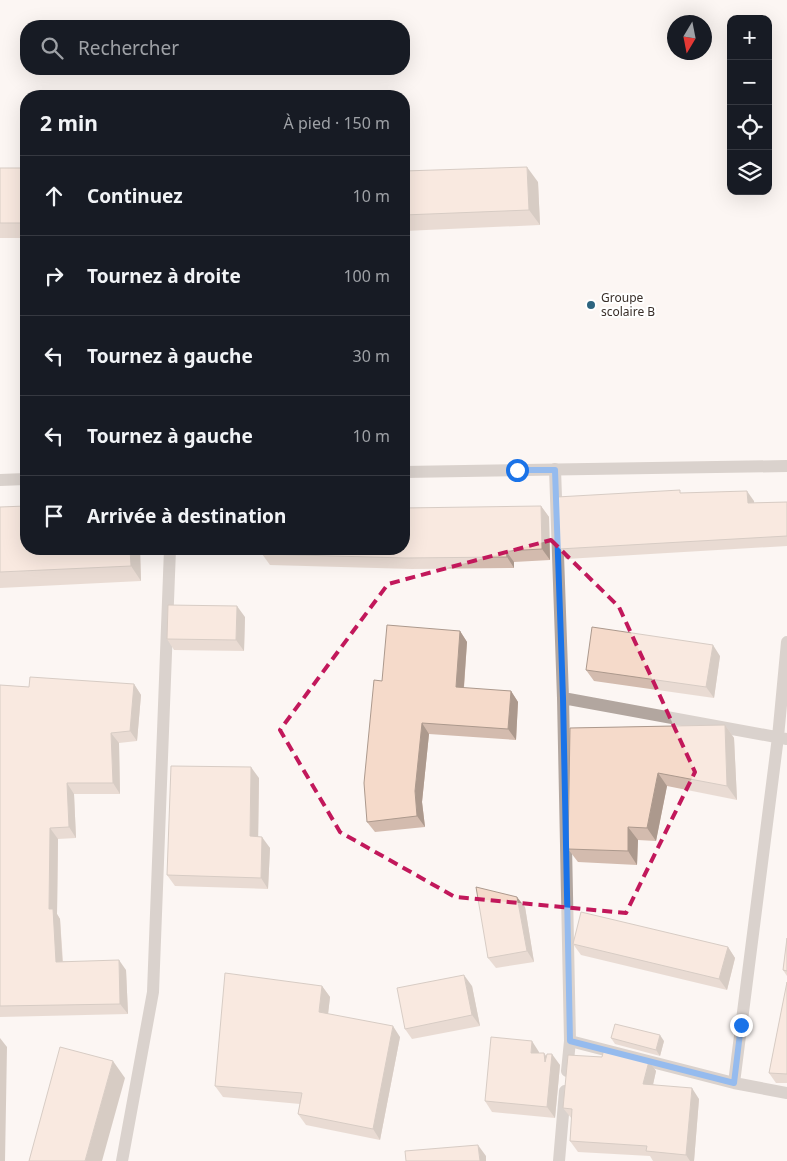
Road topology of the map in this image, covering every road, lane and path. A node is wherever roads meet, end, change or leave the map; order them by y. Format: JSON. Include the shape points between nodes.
{"nodes":[{"id":1,"x":787,"y":466,"type":"edge"},
{"id":2,"x":555,"y":470,"type":"junction"},
{"id":3,"x":410,"y":472,"type":"edge"},
{"id":4,"x":20,"y":479,"type":"edge"},
{"id":5,"x":0,"y":480,"type":"edge"},
{"id":6,"x":170,"y":555,"type":"edge"},
{"id":7,"x":787,"y":642,"type":"edge"},
{"id":8,"x":563,"y":698,"type":"junction"},
{"id":9,"x":782,"y":738,"type":"edge"},
{"id":10,"x":570,"y":1041,"type":"junction"},
{"id":11,"x":734,"y":1083,"type":"junction"},
{"id":12,"x":787,"y":1093,"type":"edge"},
{"id":13,"x":122,"y":1161,"type":"edge"},
{"id":14,"x":558,"y":1161,"type":"edge"}],
"edges":[{"from":1,"to":2,"type":"street"},
{"from":2,"to":3,"type":"street"},
{"from":2,"to":8,"type":"street"},
{"from":4,"to":5,"type":"street"},
{"from":6,"to":13,"type":"street","via":[[153,992]]},
{"from":7,"to":9,"type":"street"},
{"from":8,"to":9,"type":"street"},
{"from":8,"to":10,"type":"street"},
{"from":9,"to":11,"type":"street"},
{"from":10,"to":11,"type":"street"},
{"from":10,"to":14,"type":"street"},
{"from":11,"to":12,"type":"street"}]}
